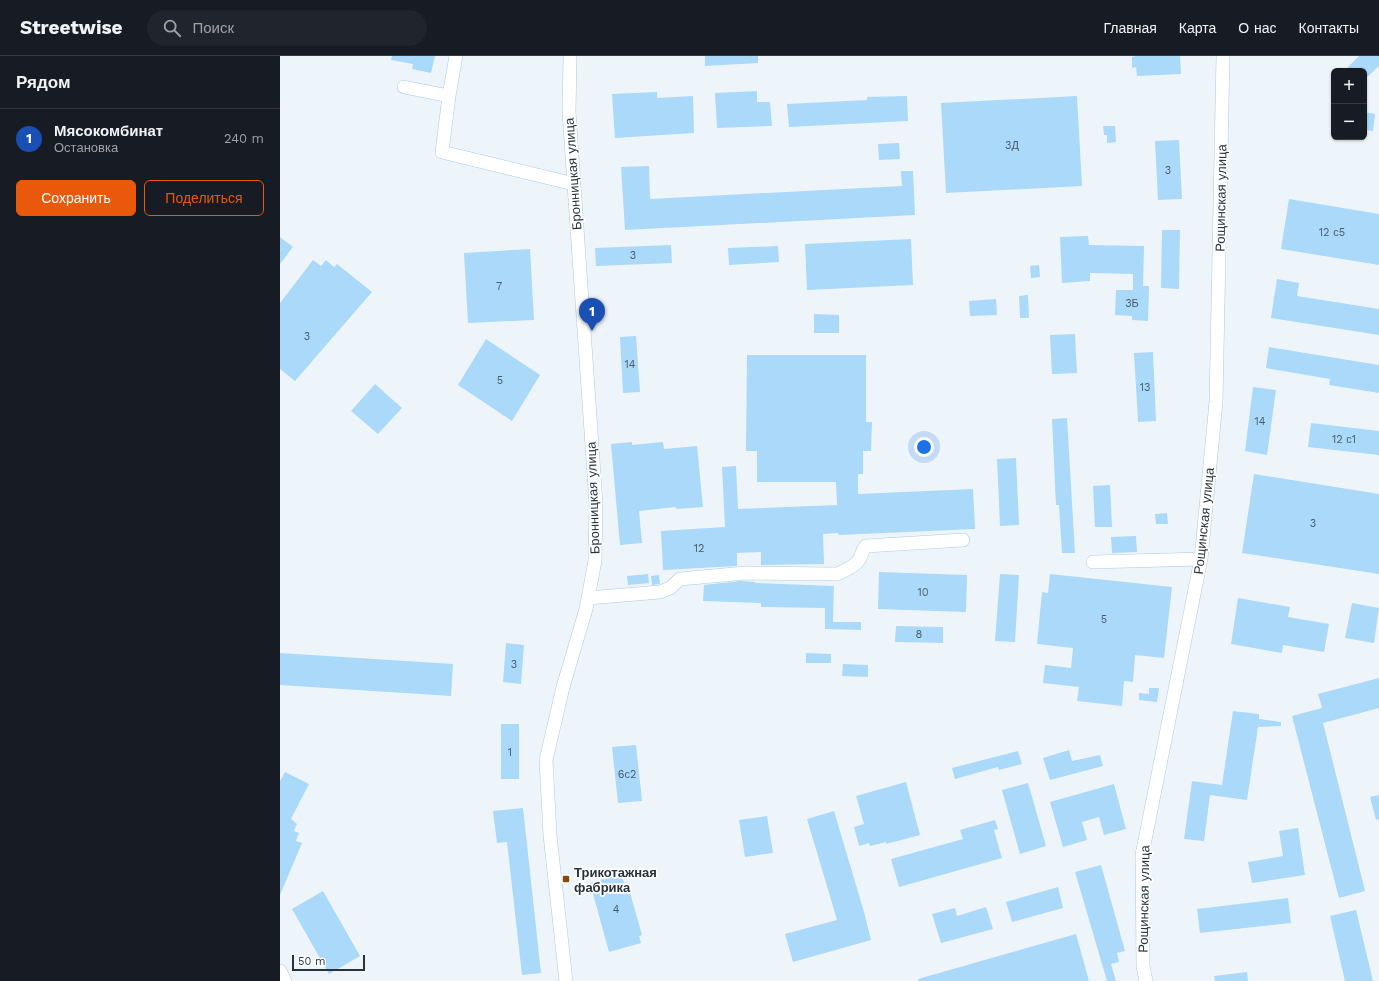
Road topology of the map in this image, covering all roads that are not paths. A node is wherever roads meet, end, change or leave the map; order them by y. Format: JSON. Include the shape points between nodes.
{"nodes":[{"id":1,"x":456,"y":56,"type":"edge"},
{"id":2,"x":570,"y":56,"type":"edge"},
{"id":3,"x":1223,"y":56,"type":"edge"},
{"id":4,"x":404,"y":87,"type":"dead end"},
{"id":5,"x":449,"y":96,"type":"junction"},
{"id":6,"x":574,"y":184,"type":"junction"},
{"id":7,"x":963,"y":540,"type":"dead end"},
{"id":8,"x":1201,"y":559,"type":"junction"},
{"id":9,"x":1093,"y":562,"type":"dead end"},
{"id":10,"x":588,"y":598,"type":"junction"},
{"id":11,"x":280,"y":971,"type":"edge"},
{"id":12,"x":285,"y":981,"type":"edge"},
{"id":13,"x":566,"y":981,"type":"edge"},
{"id":14,"x":1146,"y":981,"type":"edge"}],
"edges":[{"from":1,"to":5,"type":"street"},
{"from":2,"to":6,"type":"street","name":"Бронницкая улица","via":[[569,112]]},
{"from":3,"to":8,"type":"street","name":"Рощинская улица","via":[[1216,402]]},
{"from":4,"to":5,"type":"street"},
{"from":5,"to":6,"type":"street","via":[[442,152]]},
{"from":6,"to":10,"type":"street","name":"Бронницкая улица","via":[[596,504],[595,561]]},
{"from":7,"to":10,"type":"street","via":[[866,546],[859,560],[844,572],[837,574],[745,573],[680,579],[670,588],[660,592]]},
{"from":8,"to":9,"type":"street"},
{"from":8,"to":14,"type":"street","name":"Рощинская улица","via":[[1142,855],[1143,966]]},
{"from":10,"to":13,"type":"street","name":"Бронницкая улица","via":[[546,760],[550,835]]},
{"from":11,"to":12,"type":"street"}]}
